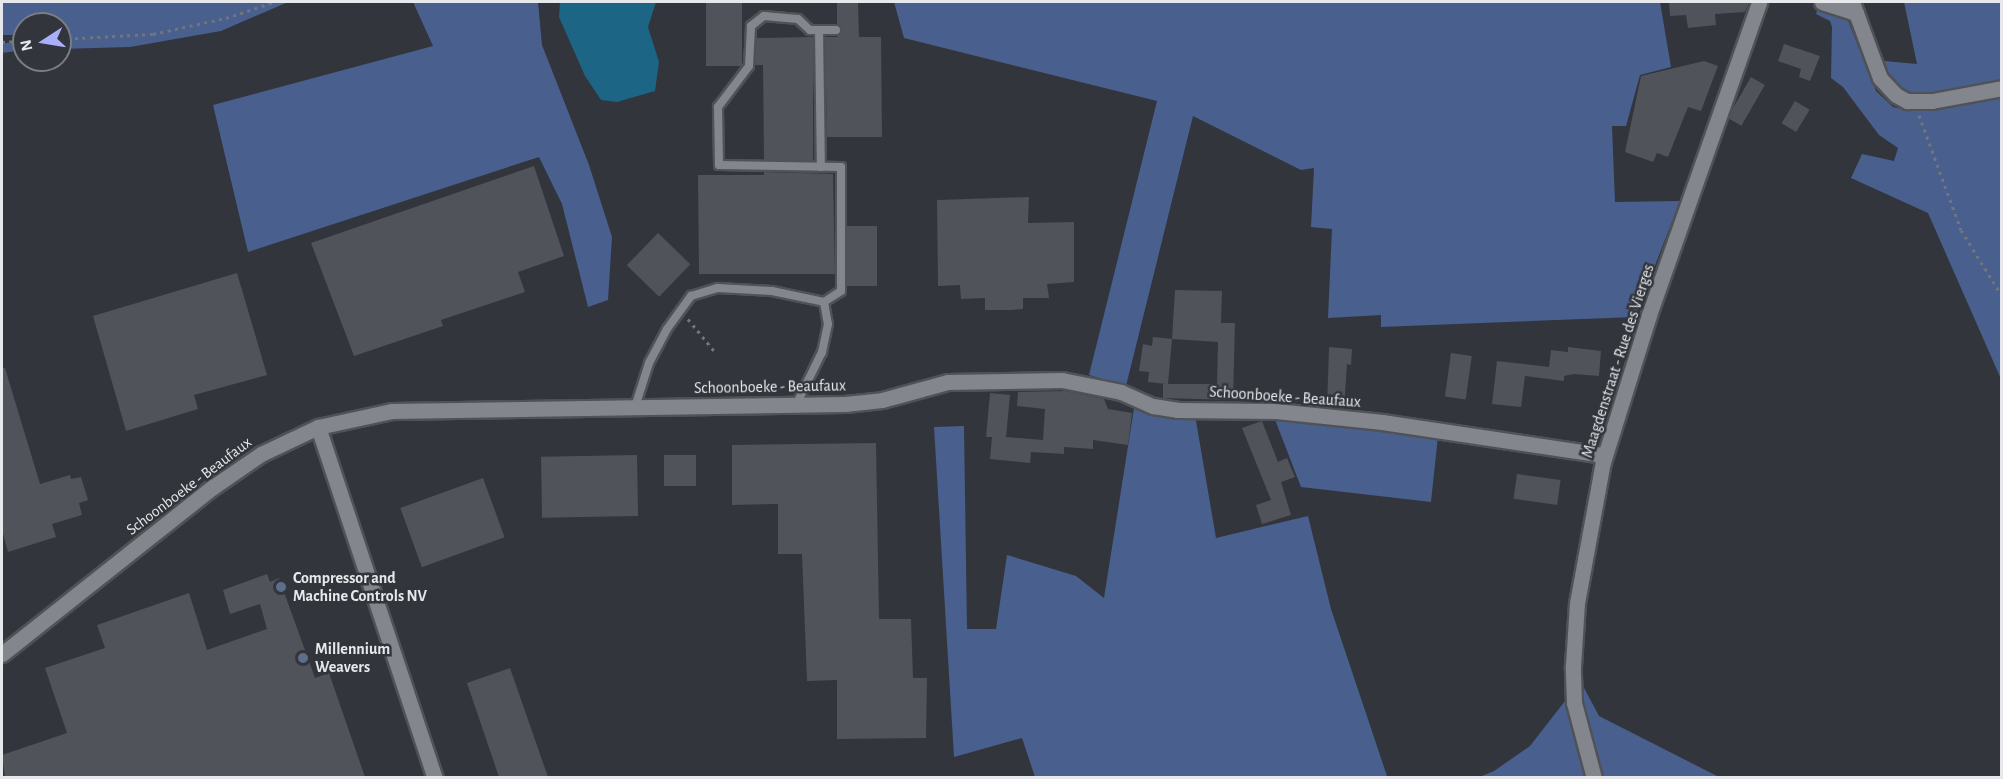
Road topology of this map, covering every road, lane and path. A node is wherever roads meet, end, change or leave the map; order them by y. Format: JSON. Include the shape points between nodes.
{"nodes":[{"id":1,"x":274,"y":2,"type":"edge"},
{"id":2,"x":1759,"y":2,"type":"edge"},
{"id":3,"x":1822,"y":2,"type":"edge"},
{"id":4,"x":1854,"y":7,"type":"edge"},
{"id":5,"x":819,"y":30,"type":"junction"},
{"id":6,"x":836,"y":30,"type":"dead end"},
{"id":7,"x":72,"y":38,"type":"edge"},
{"id":8,"x":2001,"y":88,"type":"edge"},
{"id":9,"x":1916,"y":102,"type":"junction"},
{"id":10,"x":821,"y":166,"type":"junction"},
{"id":11,"x":2001,"y":296,"type":"edge"},
{"id":12,"x":824,"y":302,"type":"junction"},
{"id":13,"x":681,"y":310,"type":"junction"},
{"id":14,"x":716,"y":352,"type":"dead end"},
{"id":15,"x":796,"y":405,"type":"junction"},
{"id":16,"x":635,"y":407,"type":"junction"},
{"id":17,"x":318,"y":427,"type":"junction"},
{"id":18,"x":1605,"y":454,"type":"junction"},
{"id":19,"x":2,"y":654,"type":"edge"},
{"id":20,"x":435,"y":777,"type":"edge"},
{"id":21,"x":1594,"y":777,"type":"edge"}],
"edges":[{"from":1,"to":7,"type":"path","via":[[226,18],[153,34]]},
{"from":2,"to":18,"type":"street","name":"Maagdenstraat - Rue des Vierges"},
{"from":3,"to":4,"type":"street"},
{"from":4,"to":9,"type":"street","via":[[1884,86],[1902,99]]},
{"from":5,"to":6,"type":"lane"},
{"from":5,"to":10,"type":"lane"},
{"from":5,"to":10,"type":"lane","via":[[810,30],[798,19],[764,16],[752,26],[749,66],[718,107],[719,165]]},
{"from":8,"to":9,"type":"street"},
{"from":9,"to":11,"type":"path","via":[[1961,230]]},
{"from":10,"to":12,"type":"lane","via":[[841,167],[841,291]]},
{"from":12,"to":13,"type":"lane","via":[[772,291],[718,288],[691,296]]},
{"from":12,"to":15,"type":"lane","via":[[828,324],[822,352]]},
{"from":13,"to":14,"type":"path"},
{"from":13,"to":16,"type":"lane","via":[[648,363]]},
{"from":15,"to":16,"type":"street","name":"Schoonboeke - Beaufaux"},
{"from":15,"to":18,"type":"street","name":"Schoonboeke - Beaufaux","via":[[882,400],[948,382],[1062,380],[1121,392],[1154,406],[1177,410],[1276,411]]},
{"from":16,"to":17,"type":"street","name":"Schoonboeke - Beaufaux","via":[[414,409],[361,415]]},
{"from":17,"to":19,"type":"street","name":"Schoonboeke - Beaufaux","via":[[261,454],[213,487]]},
{"from":17,"to":20,"type":"street"},
{"from":18,"to":21,"type":"street","name":"Maagdenstraat - Rue des Vierges","via":[[1577,603],[1573,666],[1574,703]]}]}
